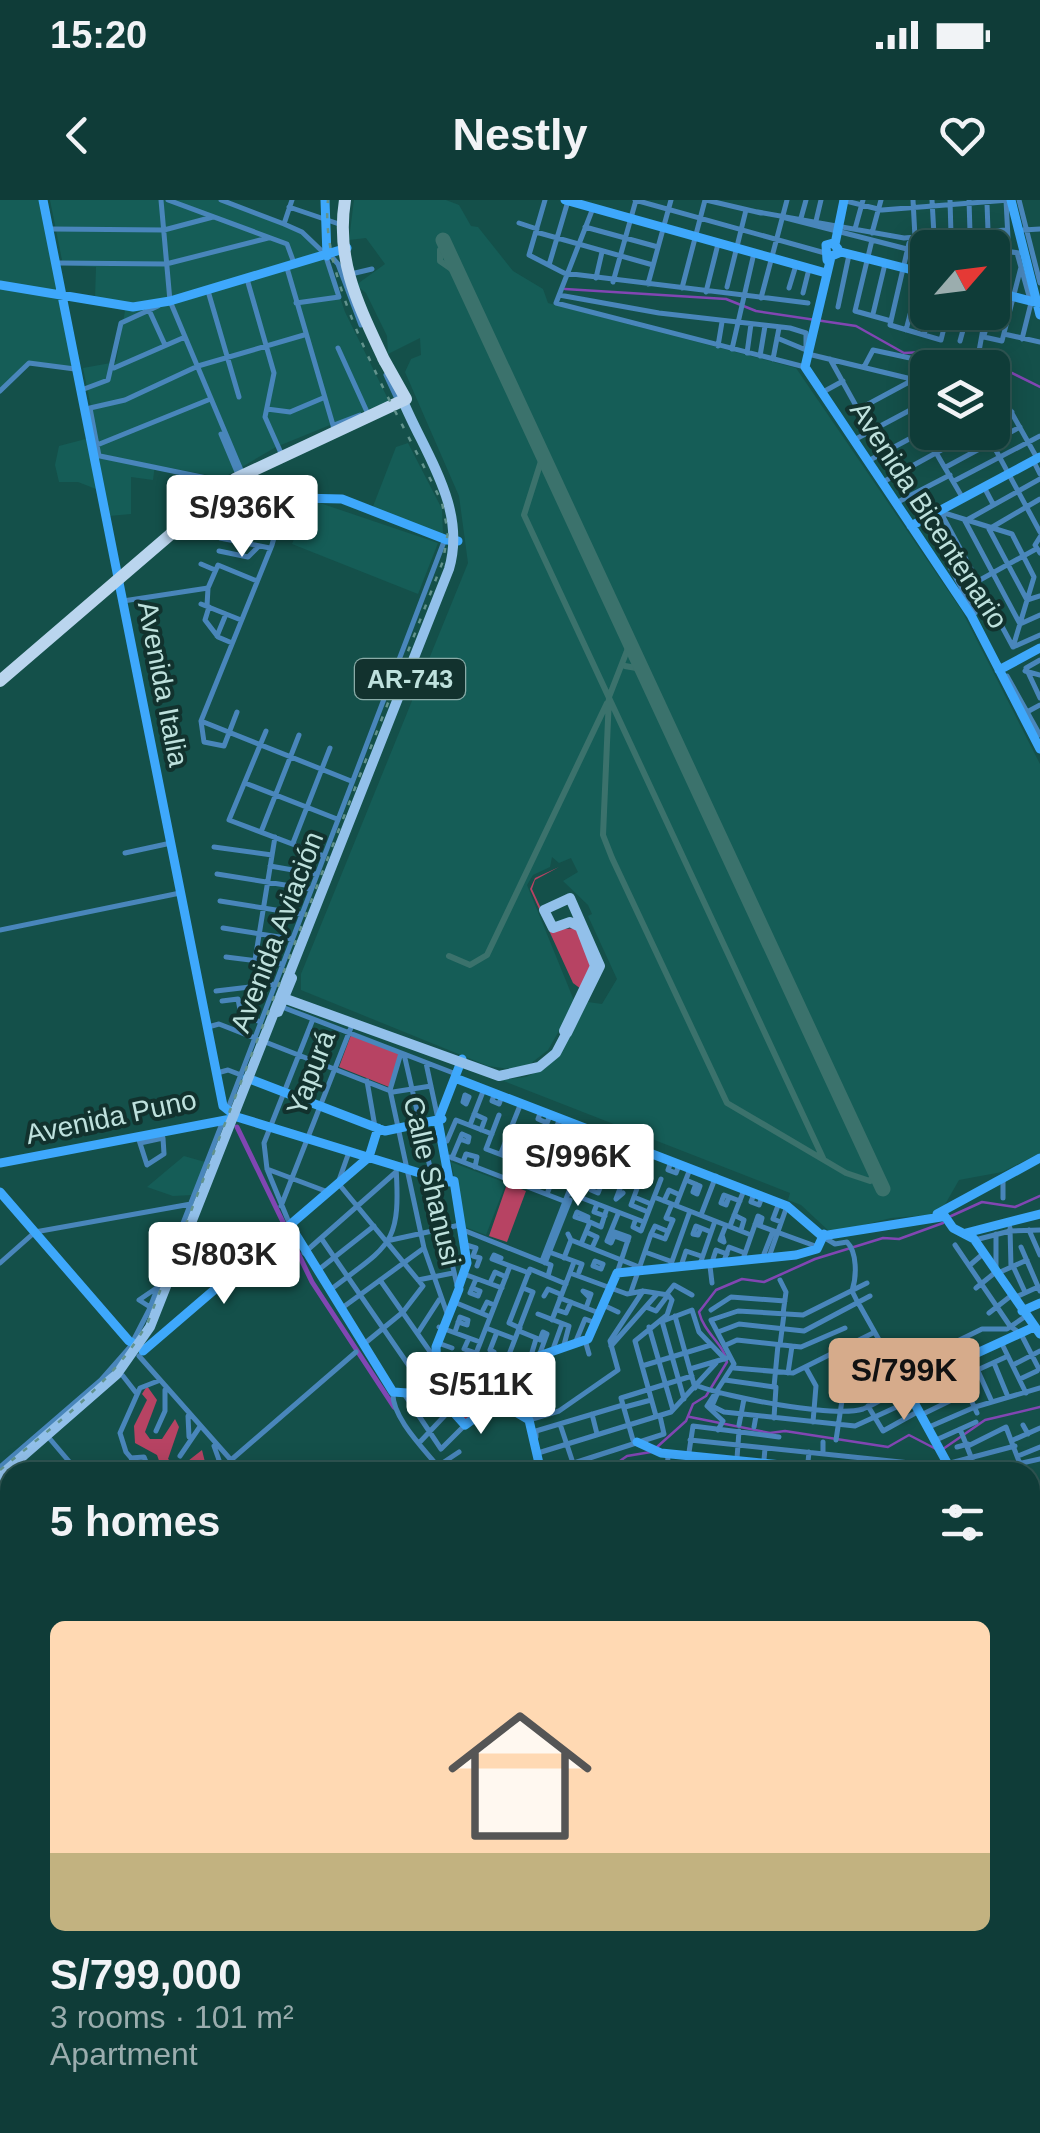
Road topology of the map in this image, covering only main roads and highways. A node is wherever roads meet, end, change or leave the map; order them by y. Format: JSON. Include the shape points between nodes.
{"nodes":[{"id":1,"x":345,"y":200,"type":"edge"},
{"id":2,"x":402,"y":400,"type":"junction"},
{"id":3,"x":0,"y":680,"type":"edge"},
{"id":4,"x":287,"y":993,"type":"junction"},
{"id":5,"x":340,"y":1015,"type":"junction"},
{"id":6,"x":565,"y":1032,"type":"junction"},
{"id":7,"x":460,"y":1069,"type":"junction"},
{"id":8,"x":138,"y":1349,"type":"junction"},
{"id":9,"x":91,"y":1397,"type":"junction"},
{"id":10,"x":18,"y":1462,"type":"edge"},
{"id":11,"x":20,"y":1462,"type":"edge"}],
"edges":[{"from":1,"to":2,"type":"highway","via":[[334,253]]},
{"from":2,"to":3,"type":"highway","via":[[234,477]]},
{"from":2,"to":4,"type":"main road","name":"Avenida Aviación","number":"AR-743","via":[[453,500],[452,543]]},
{"from":4,"to":5,"type":"main road"},
{"from":4,"to":8,"type":"main road","name":"Avenida Aviación","number":"AR-743","via":[[261,1040]]},
{"from":5,"to":7,"type":"main road"},
{"from":5,"to":7,"type":"main road","via":[[351,1027]]},
{"from":6,"to":6,"type":"main road","via":[[600,966],[573,900],[544,910],[555,928],[576,924],[595,966]]},
{"from":6,"to":7,"type":"main road","via":[[546,1063],[520,1075]]},
{"from":8,"to":9,"type":"main road","name":"Avenida Aviación","number":"AR-743"},
{"from":8,"to":9,"type":"main road","name":"Avenida Aviación","number":"AR-743","via":[[123,1376]]},
{"from":9,"to":10,"type":"main road","name":"Avenida Aviación","number":"AR-743"},
{"from":9,"to":11,"type":"main road","name":"Avenida Aviación","number":"AR-743"}]}
